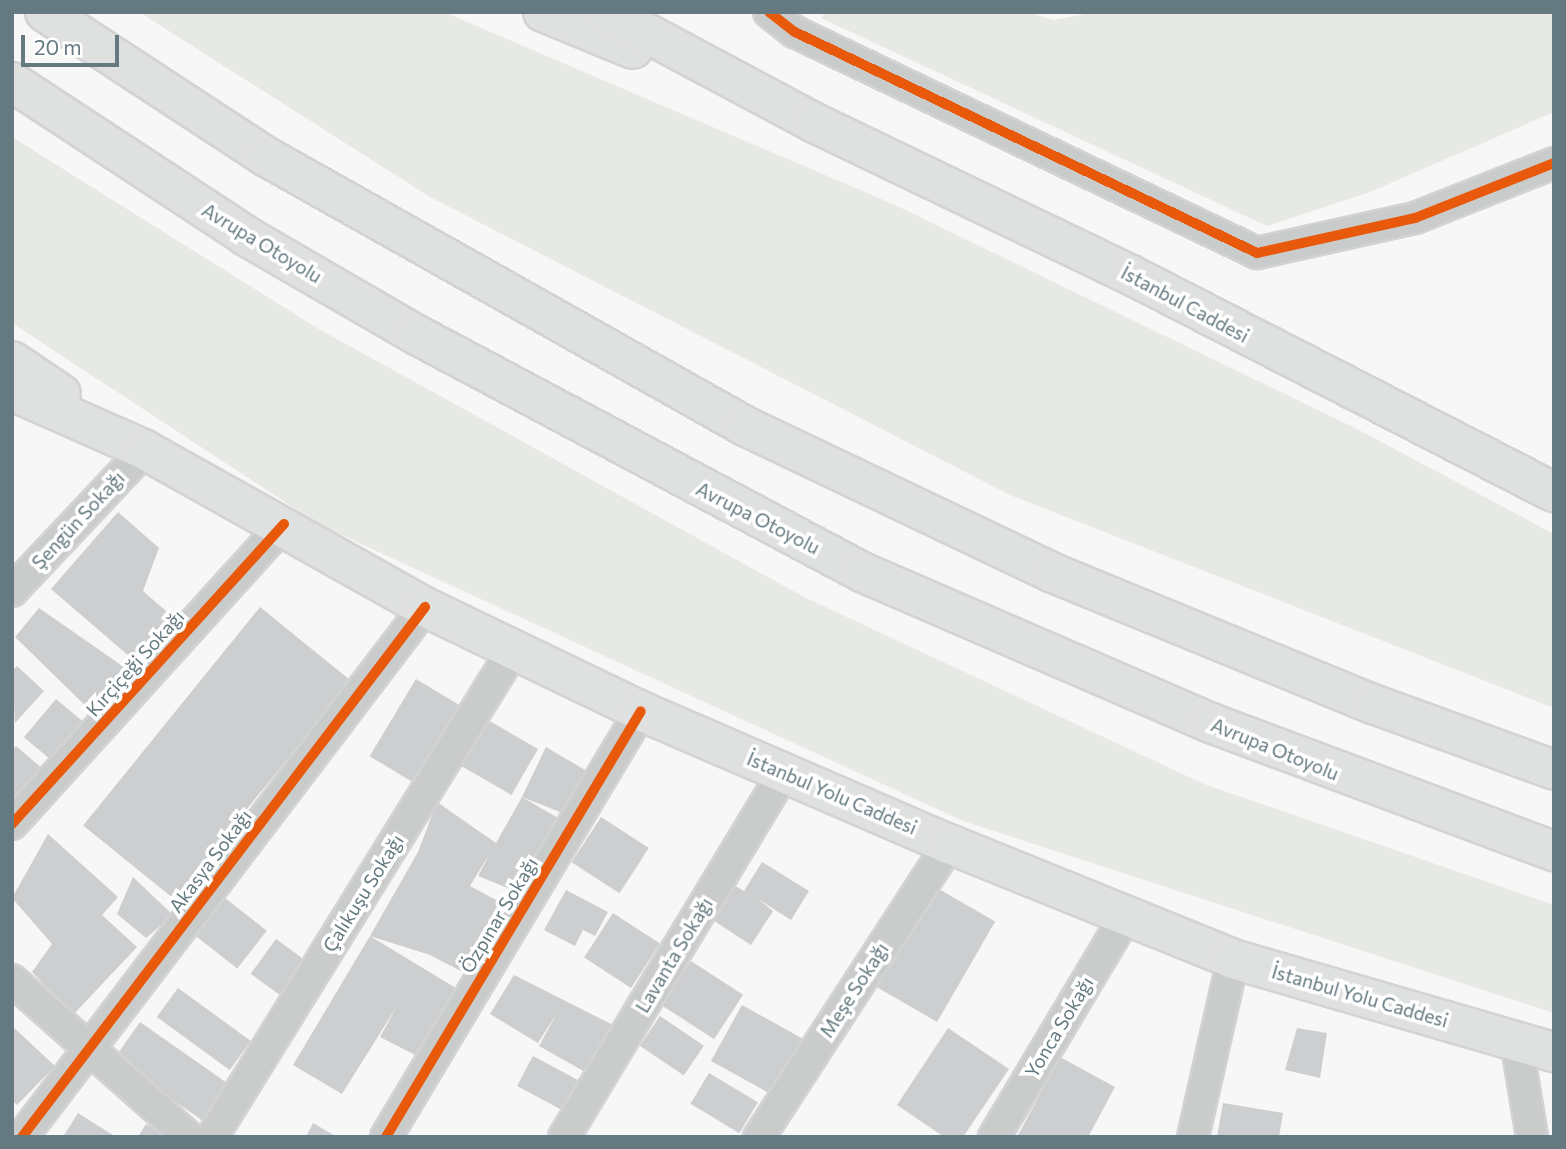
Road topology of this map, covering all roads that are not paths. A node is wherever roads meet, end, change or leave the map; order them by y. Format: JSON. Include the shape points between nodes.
{"nodes":[{"id":1,"x":45,"y":12,"type":"edge"},
{"id":2,"x":543,"y":12,"type":"edge"},
{"id":3,"x":607,"y":12,"type":"edge"},
{"id":4,"x":769,"y":12,"type":"edge"},
{"id":5,"x":12,"y":82,"type":"edge"},
{"id":6,"x":813,"y":122,"type":"junction"},
{"id":7,"x":1554,"y":163,"type":"edge"},
{"id":8,"x":12,"y":361,"type":"edge"},
{"id":9,"x":12,"y":391,"type":"edge"},
{"id":10,"x":145,"y":450,"type":"junction"},
{"id":11,"x":1554,"y":492,"type":"edge"},
{"id":12,"x":284,"y":524,"type":"junction"},
{"id":13,"x":12,"y":591,"type":"edge"},
{"id":14,"x":425,"y":607,"type":"junction"},
{"id":15,"x":514,"y":649,"type":"junction"},
{"id":16,"x":641,"y":711,"type":"junction"},
{"id":17,"x":1554,"y":770,"type":"edge"},
{"id":18,"x":784,"y":773,"type":"junction"},
{"id":19,"x":12,"y":824,"type":"edge"},
{"id":20,"x":949,"y":844,"type":"junction"},
{"id":21,"x":1554,"y":851,"type":"edge"},
{"id":22,"x":1125,"y":917,"type":"junction"},
{"id":23,"x":1233,"y":959,"type":"junction"},
{"id":24,"x":12,"y":980,"type":"edge"},
{"id":25,"x":1516,"y":1040,"type":"junction"},
{"id":26,"x":90,"y":1048,"type":"junction"},
{"id":27,"x":1554,"y":1052,"type":"edge"},
{"id":28,"x":22,"y":1137,"type":"edge"},
{"id":29,"x":189,"y":1137,"type":"edge"},
{"id":30,"x":212,"y":1137,"type":"edge"},
{"id":31,"x":386,"y":1137,"type":"edge"},
{"id":32,"x":564,"y":1137,"type":"edge"},
{"id":33,"x":759,"y":1137,"type":"edge"},
{"id":34,"x":994,"y":1137,"type":"edge"},
{"id":35,"x":1193,"y":1137,"type":"edge"},
{"id":36,"x":1532,"y":1137,"type":"edge"}],
"edges":[{"from":1,"to":17,"type":"main road","via":[[265,156],[745,426],[1065,578],[1373,704]]},
{"from":2,"to":6,"type":"main road"},
{"from":3,"to":6,"type":"main road"},
{"from":4,"to":7,"type":"street","via":[[795,32],[1257,253],[1415,218]]},
{"from":5,"to":21,"type":"main road","name":"Avrupa Otoyolu","via":[[246,236],[417,335],[862,572],[1198,718]]},
{"from":6,"to":11,"type":"main road","name":"İstanbul Caddesi","via":[[1131,275]]},
{"from":8,"to":10,"type":"main road","name":"İstanbul Yolu Caddesi"},
{"from":9,"to":10,"type":"main road","name":"İstanbul Yolu Caddesi"},
{"from":10,"to":12,"type":"main road","name":"İstanbul Yolu Caddesi"},
{"from":10,"to":13,"type":"street","name":"Şengün Sokağı"},
{"from":12,"to":14,"type":"main road","name":"İstanbul Yolu Caddesi"},
{"from":12,"to":19,"type":"street","name":"Kırçiçeği Sokağı"},
{"from":14,"to":15,"type":"main road","name":"İstanbul Yolu Caddesi"},
{"from":14,"to":26,"type":"street","name":"Akasya Sokağı"},
{"from":15,"to":16,"type":"main road","name":"İstanbul Yolu Caddesi"},
{"from":15,"to":30,"type":"street","name":"Çalıkuşu Sokağı"},
{"from":16,"to":18,"type":"main road","name":"İstanbul Yolu Caddesi"},
{"from":16,"to":31,"type":"street","name":"Özpınar Sokağı"},
{"from":18,"to":20,"type":"main road","name":"İstanbul Yolu Caddesi"},
{"from":18,"to":32,"type":"street","name":"Lavanta Sokağı"},
{"from":20,"to":22,"type":"main road","name":"İstanbul Yolu Caddesi"},
{"from":20,"to":33,"type":"street","name":"Meşe Sokağı"},
{"from":22,"to":23,"type":"main road","name":"İstanbul Yolu Caddesi"},
{"from":22,"to":34,"type":"street","name":"Yonca Sokağı"},
{"from":23,"to":25,"type":"main road","name":"İstanbul Yolu Caddesi"},
{"from":23,"to":35,"type":"street"},
{"from":24,"to":26,"type":"street"},
{"from":25,"to":27,"type":"main road","name":"İstanbul Yolu Caddesi"},
{"from":25,"to":36,"type":"street"},
{"from":26,"to":28,"type":"street","name":"Akasya Sokağı"},
{"from":26,"to":29,"type":"street"}]}
